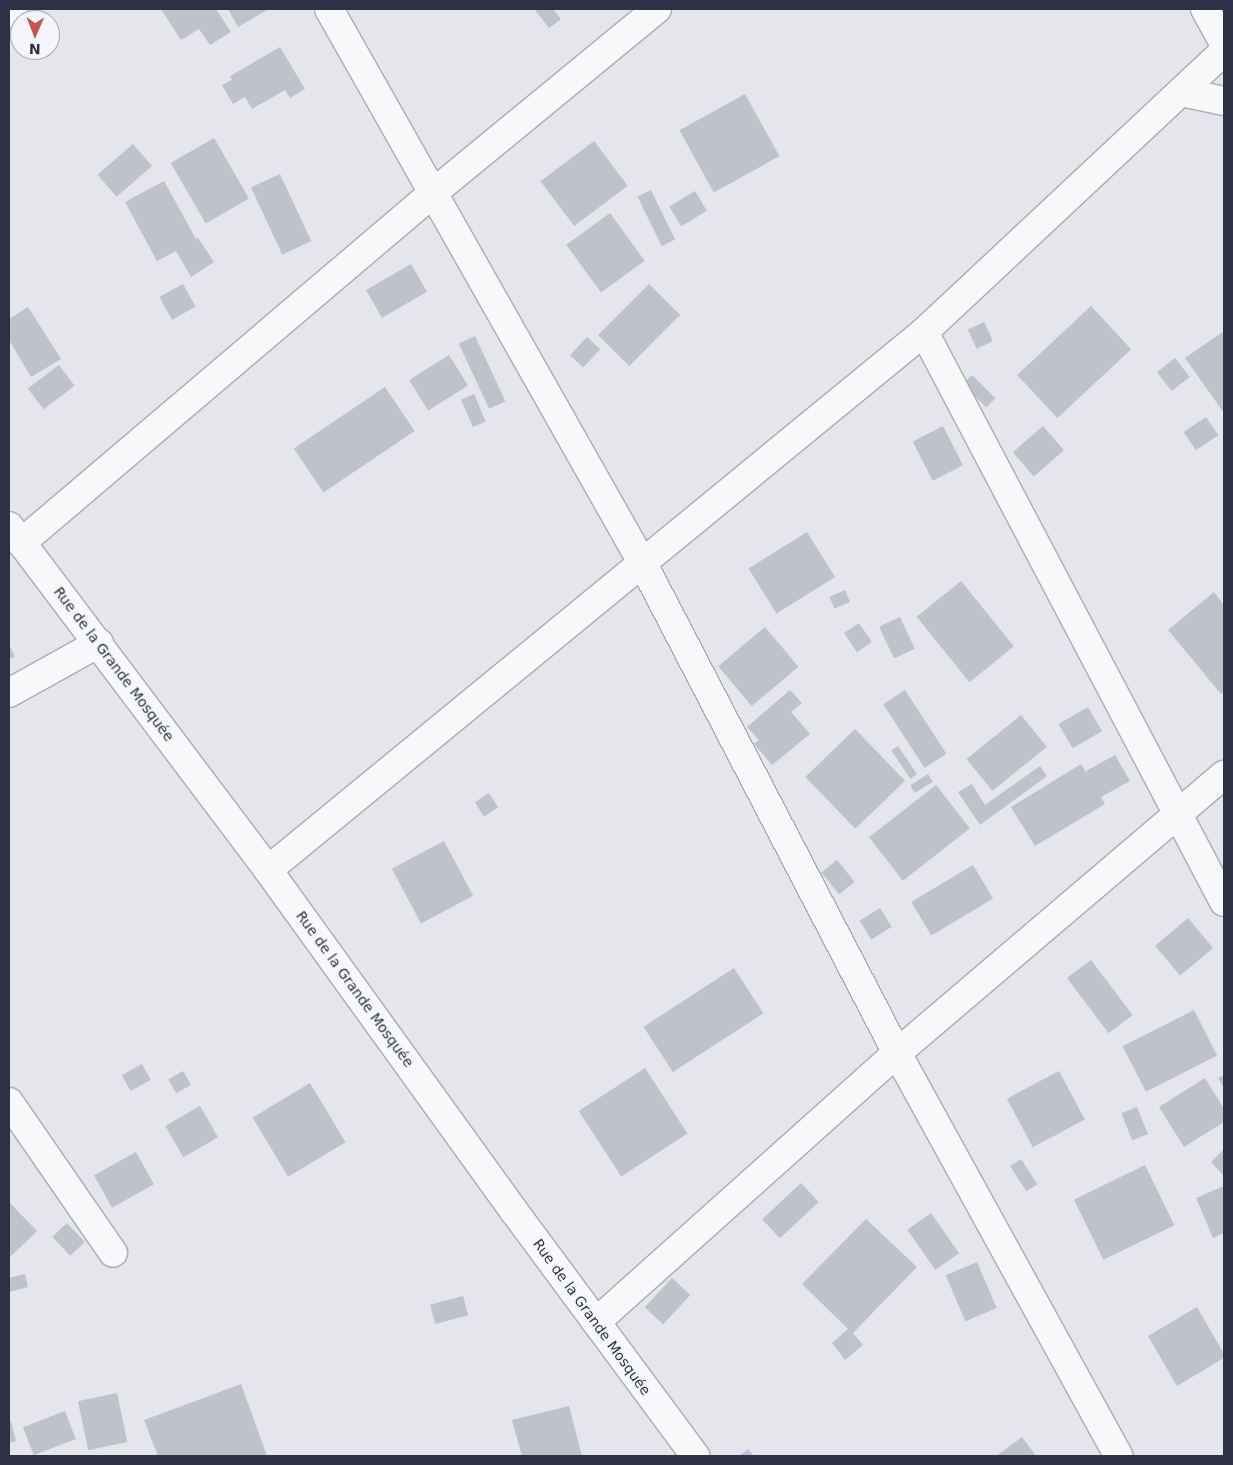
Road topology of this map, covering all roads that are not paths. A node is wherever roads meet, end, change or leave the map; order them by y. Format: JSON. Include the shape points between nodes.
{"nodes":[{"id":1,"x":14,"y":9,"type":"edge"},
{"id":2,"x":328,"y":9,"type":"edge"},
{"id":3,"x":657,"y":9,"type":"edge"},
{"id":4,"x":1205,"y":9,"type":"edge"},
{"id":5,"x":9,"y":13,"type":"edge"},
{"id":6,"x":1224,"y":43,"type":"edge"},
{"id":7,"x":1224,"y":51,"type":"edge"},
{"id":8,"x":1181,"y":92,"type":"junction"},
{"id":9,"x":1224,"y":101,"type":"edge"},
{"id":10,"x":433,"y":193,"type":"junction"},
{"id":11,"x":924,"y":332,"type":"junction"},
{"id":12,"x":15,"y":534,"type":"edge"},
{"id":13,"x":643,"y":564,"type":"junction"},
{"id":14,"x":99,"y":643,"type":"junction"},
{"id":15,"x":9,"y":693,"type":"edge"},
{"id":16,"x":1224,"y":775,"type":"edge"},
{"id":17,"x":1178,"y":813,"type":"junction"},
{"id":18,"x":268,"y":870,"type":"junction"},
{"id":19,"x":1224,"y":902,"type":"edge"},
{"id":20,"x":896,"y":1053,"type":"junction"},
{"id":21,"x":9,"y":1102,"type":"edge"},
{"id":22,"x":113,"y":1254,"type":"dead end"},
{"id":23,"x":596,"y":1322,"type":"junction"},
{"id":24,"x":695,"y":1456,"type":"edge"},
{"id":25,"x":1119,"y":1456,"type":"edge"}],
"edges":[{"from":1,"to":5,"type":"street"},
{"from":2,"to":10,"type":"street"},
{"from":3,"to":10,"type":"street"},
{"from":4,"to":6,"type":"street"},
{"from":7,"to":8,"type":"street"},
{"from":8,"to":9,"type":"street"},
{"from":8,"to":11,"type":"street"},
{"from":10,"to":12,"type":"street"},
{"from":10,"to":13,"type":"street"},
{"from":11,"to":13,"type":"street"},
{"from":11,"to":17,"type":"street"},
{"from":12,"to":14,"type":"street","name":"Rue de la Grande Mosquée"},
{"from":13,"to":18,"type":"street"},
{"from":13,"to":20,"type":"street"},
{"from":14,"to":15,"type":"street"},
{"from":14,"to":18,"type":"street","name":"Rue de la Grande Mosquée"},
{"from":16,"to":17,"type":"street"},
{"from":17,"to":19,"type":"street"},
{"from":17,"to":20,"type":"street"},
{"from":18,"to":23,"type":"street","name":"Rue de la Grande Mosquée"},
{"from":20,"to":23,"type":"street"},
{"from":20,"to":25,"type":"street"},
{"from":21,"to":22,"type":"street"},
{"from":23,"to":24,"type":"street","name":"Rue de la Grande Mosquée"}]}
